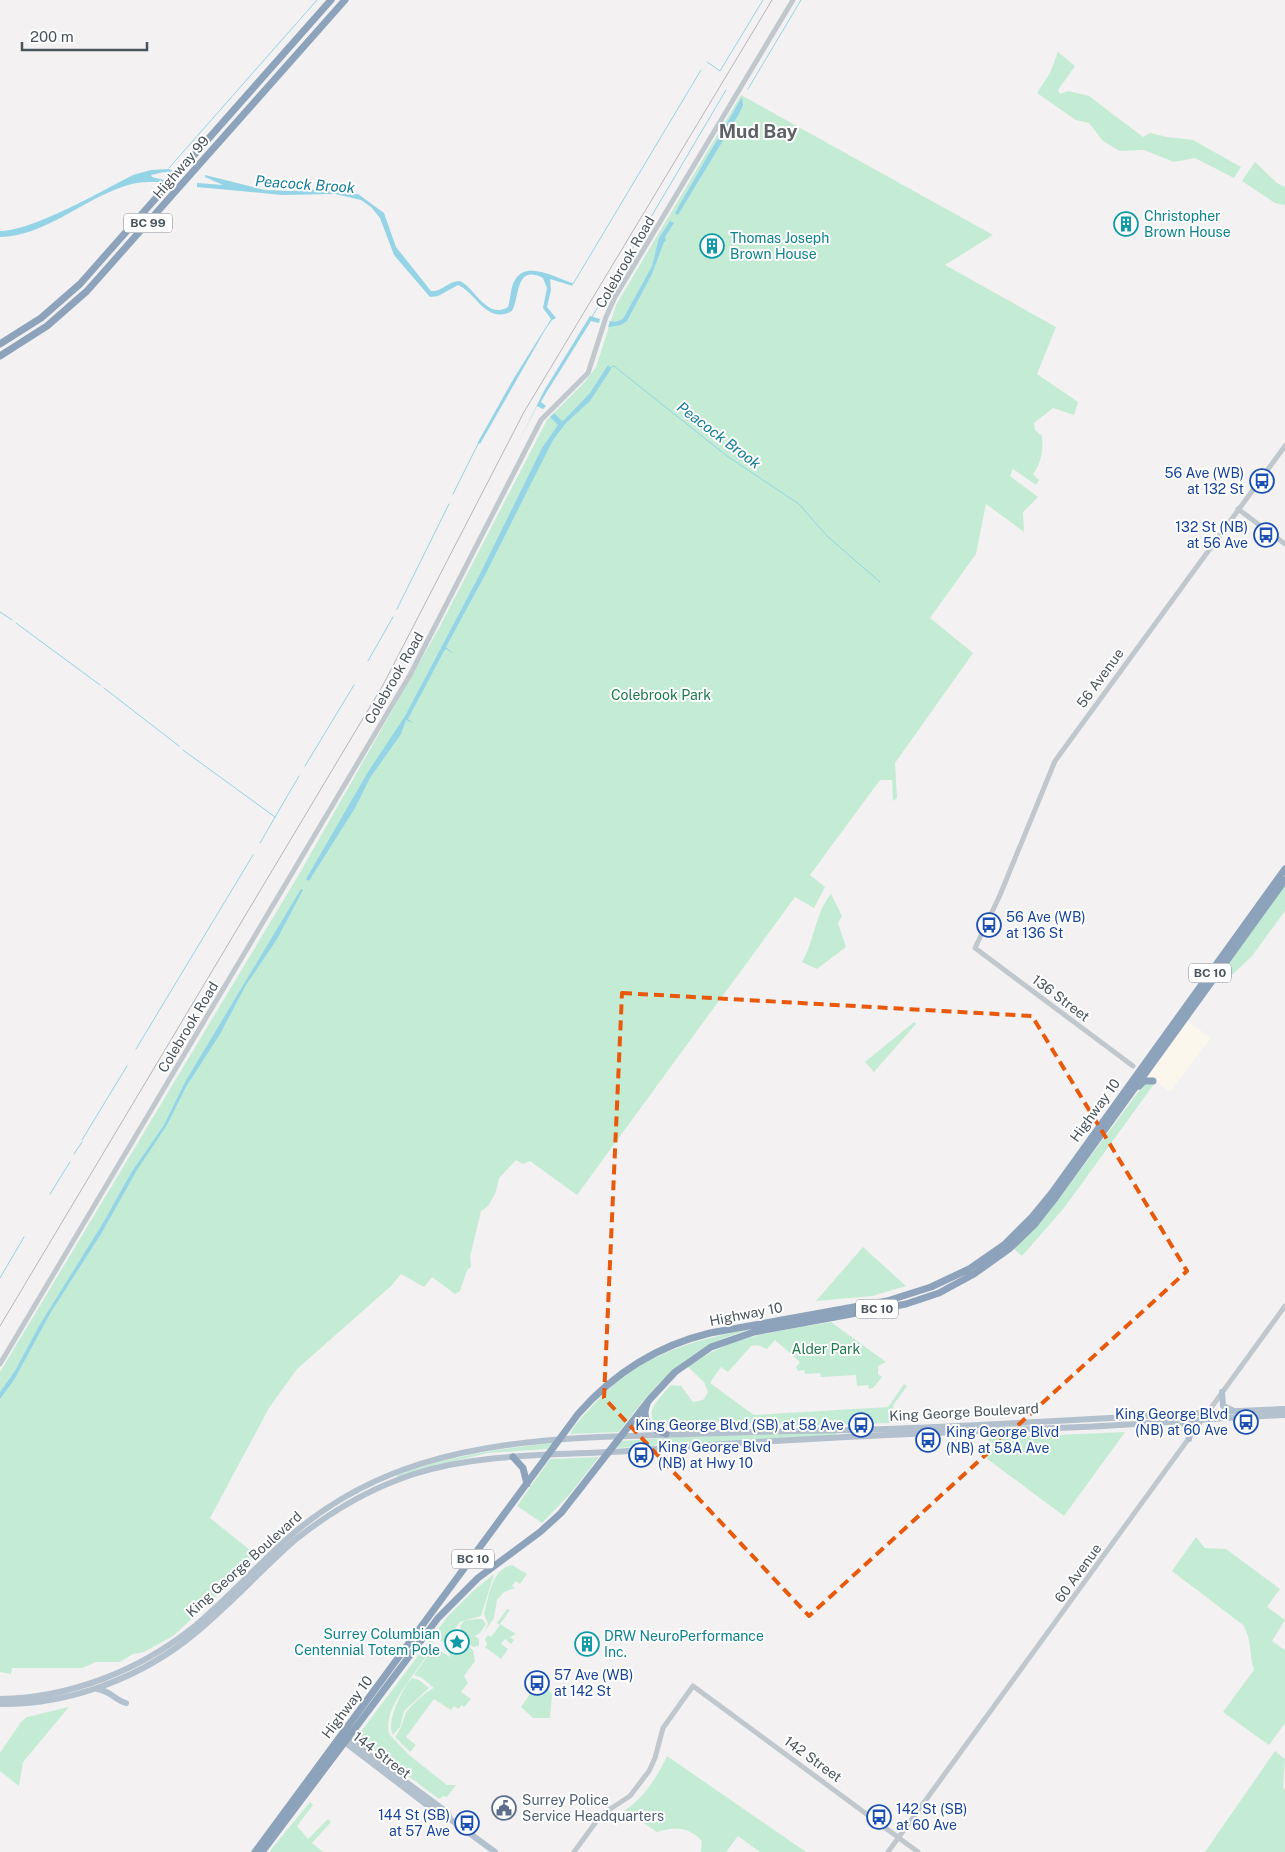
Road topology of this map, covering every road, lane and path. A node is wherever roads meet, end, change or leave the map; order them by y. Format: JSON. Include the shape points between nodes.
{"nodes":[{"id":1,"x":332,"y":0,"type":"edge"},
{"id":2,"x":345,"y":0,"type":"edge"},
{"id":3,"x":793,"y":0,"type":"edge"},
{"id":4,"x":0,"y":344,"type":"edge"},
{"id":5,"x":0,"y":356,"type":"edge"},
{"id":6,"x":1285,"y":446,"type":"edge"},
{"id":7,"x":1238,"y":510,"type":"junction"},
{"id":8,"x":1285,"y":544,"type":"edge"},
{"id":9,"x":1285,"y":869,"type":"edge"},
{"id":10,"x":1285,"y":880,"type":"edge"},
{"id":11,"x":976,"y":948,"type":"joint"},
{"id":12,"x":1177,"y":1018,"type":"junction"},
{"id":13,"x":1133,"y":1066,"type":"junction"},
{"id":14,"x":1149,"y":1067,"type":"junction"},
{"id":15,"x":1134,"y":1077,"type":"junction"},
{"id":16,"x":1103,"y":1131,"type":"junction"},
{"id":17,"x":1285,"y":1306,"type":"edge"},
{"id":18,"x":0,"y":1364,"type":"edge"},
{"id":19,"x":1222,"y":1392,"type":"junction"},
{"id":20,"x":650,"y":1399,"type":"junction"},
{"id":21,"x":1285,"y":1409,"type":"edge"},
{"id":22,"x":1236,"y":1411,"type":"junction"},
{"id":23,"x":1208,"y":1413,"type":"junction"},
{"id":24,"x":1285,"y":1415,"type":"edge"},
{"id":25,"x":1203,"y":1419,"type":"junction"},
{"id":26,"x":1177,"y":1420,"type":"junction"},
{"id":27,"x":666,"y":1434,"type":"junction"},
{"id":28,"x":621,"y":1436,"type":"junction"},
{"id":29,"x":559,"y":1439,"type":"junction"},
{"id":30,"x":1189,"y":1439,"type":"junction"},
{"id":31,"x":609,"y":1452,"type":"junction"},
{"id":32,"x":548,"y":1455,"type":"junction"},
{"id":33,"x":513,"y":1457,"type":"junction"},
{"id":34,"x":527,"y":1484,"type":"junction"},
{"id":35,"x":120,"y":1679,"type":"junction"},
{"id":36,"x":94,"y":1689,"type":"junction"},
{"id":37,"x":0,"y":1699,"type":"edge"},
{"id":38,"x":0,"y":1704,"type":"edge"},
{"id":39,"x":340,"y":1737,"type":"junction"},
{"id":40,"x":346,"y":1741,"type":"junction"},
{"id":41,"x":898,"y":1838,"type":"junction"},
{"id":42,"x":255,"y":1852,"type":"edge"},
{"id":43,"x":262,"y":1852,"type":"edge"},
{"id":44,"x":495,"y":1852,"type":"edge"},
{"id":45,"x":574,"y":1852,"type":"edge"},
{"id":46,"x":888,"y":1852,"type":"edge"},
{"id":47,"x":918,"y":1852,"type":"edge"}],
"edges":[{"from":1,"to":4,"type":"highway","name":"Highway 99","number":"BC 99","via":[[80,284],[41,318]]},
{"from":2,"to":5,"type":"highway","name":"Highway 99","number":"BC 99","via":[[88,291],[47,326]]},
{"from":3,"to":18,"type":"street","name":"Colebrook Road","via":[[615,297],[588,373],[541,420],[410,674]]},
{"from":6,"to":7,"type":"street","name":"56 Avenue"},
{"from":7,"to":8,"type":"street"},
{"from":7,"to":11,"type":"street","name":"56 Avenue","via":[[1055,761]]},
{"from":9,"to":12,"type":"highway","name":"Highway 10","number":"BC 10"},
{"from":10,"to":14,"type":"highway","name":"Highway 10","number":"BC 10"},
{"from":11,"to":13,"type":"street","name":"136 Street"},
{"from":12,"to":13,"type":"highway","via":[[1139,1064]]},
{"from":12,"to":15,"type":"highway","name":"Highway 10","number":"BC 10"},
{"from":13,"to":15,"type":"highway"},
{"from":14,"to":16,"type":"highway","name":"Highway 10","number":"BC 10"},
{"from":14,"to":16,"type":"highway","via":[[1153,1082],[1146,1080],[1142,1083]]},
{"from":15,"to":29,"type":"highway","name":"Highway 10","number":"BC 10","via":[[1032,1218],[970,1269],[932,1287],[895,1298],[677,1342],[613,1378]]},
{"from":16,"to":20,"type":"highway","name":"Highway 10","number":"BC 10","via":[[1034,1224],[1009,1249],[974,1274],[939,1293],[906,1304],[754,1332],[711,1347],[683,1365]]},
{"from":17,"to":19,"type":"street","name":"60 Avenue"},
{"from":19,"to":22,"type":"main road","via":[[1222,1406]]},
{"from":19,"to":23,"type":"street","name":"60 Avenue"},
{"from":20,"to":27,"type":"highway","via":[[645,1415],[647,1422],[650,1427]]},
{"from":20,"to":28,"type":"highway","name":"Highway 10","number":"BC 10"},
{"from":21,"to":22,"type":"main road","name":"King George Boulevard"},
{"from":22,"to":23,"type":"main road","name":"King George Boulevard"},
{"from":23,"to":25,"type":"street","name":"60 Avenue"},
{"from":23,"to":27,"type":"main road","name":"King George Boulevard","via":[[894,1428]]},
{"from":24,"to":25,"type":"main road","name":"King George Boulevard"},
{"from":25,"to":26,"type":"main road","name":"King George Boulevard"},
{"from":25,"to":30,"type":"street","name":"60 Avenue"},
{"from":26,"to":30,"type":"main road","via":[[1188,1427]]},
{"from":26,"to":31,"type":"main road","name":"King George Boulevard"},
{"from":27,"to":28,"type":"main road","name":"King George Boulevard"},
{"from":28,"to":29,"type":"main road","name":"King George Boulevard"},
{"from":28,"to":31,"type":"highway","name":"Highway 10","number":"BC 10"},
{"from":29,"to":32,"type":"highway","name":"Highway 10","number":"BC 10"},
{"from":29,"to":37,"type":"main road","name":"King George Boulevard","via":[[471,1451],[416,1465],[380,1479],[309,1521],[195,1625],[144,1661],[76,1688]]},
{"from":30,"to":41,"type":"street","name":"60 Avenue"},
{"from":31,"to":32,"type":"main road","name":"King George Boulevard"},
{"from":31,"to":40,"type":"highway","name":"Highway 10","number":"BC 10","via":[[561,1513],[478,1578],[438,1618]]},
{"from":32,"to":33,"type":"main road","name":"King George Boulevard"},
{"from":32,"to":34,"type":"highway","name":"Highway 10","number":"BC 10"},
{"from":33,"to":34,"type":"highway","via":[[523,1468]]},
{"from":33,"to":35,"type":"main road","name":"King George Boulevard","via":[[467,1462],[416,1473],[369,1492],[295,1540],[183,1643]]},
{"from":34,"to":39,"type":"highway","name":"Highway 10","number":"BC 10"},
{"from":35,"to":36,"type":"main road","name":"King George Boulevard"},
{"from":35,"to":36,"type":"main road","via":[[114,1690],[126,1703],[117,1700],[107,1690]]},
{"from":36,"to":38,"type":"main road","name":"King George Boulevard","via":[[39,1702]]},
{"from":39,"to":40,"type":"main road","name":"144 Street"},
{"from":39,"to":42,"type":"highway","name":"Highway 10","number":"BC 10"},
{"from":40,"to":43,"type":"highway","name":"Highway 10","number":"BC 10"},
{"from":40,"to":44,"type":"main road","name":"144 Street","via":[[412,1784],[448,1813],[450,1819]]},
{"from":41,"to":45,"type":"street","name":"142 Street","via":[[693,1686],[663,1728],[649,1771],[631,1794],[601,1815]]},
{"from":41,"to":46,"type":"street","name":"60 Avenue"},
{"from":41,"to":47,"type":"street","name":"142 Street"}]}
